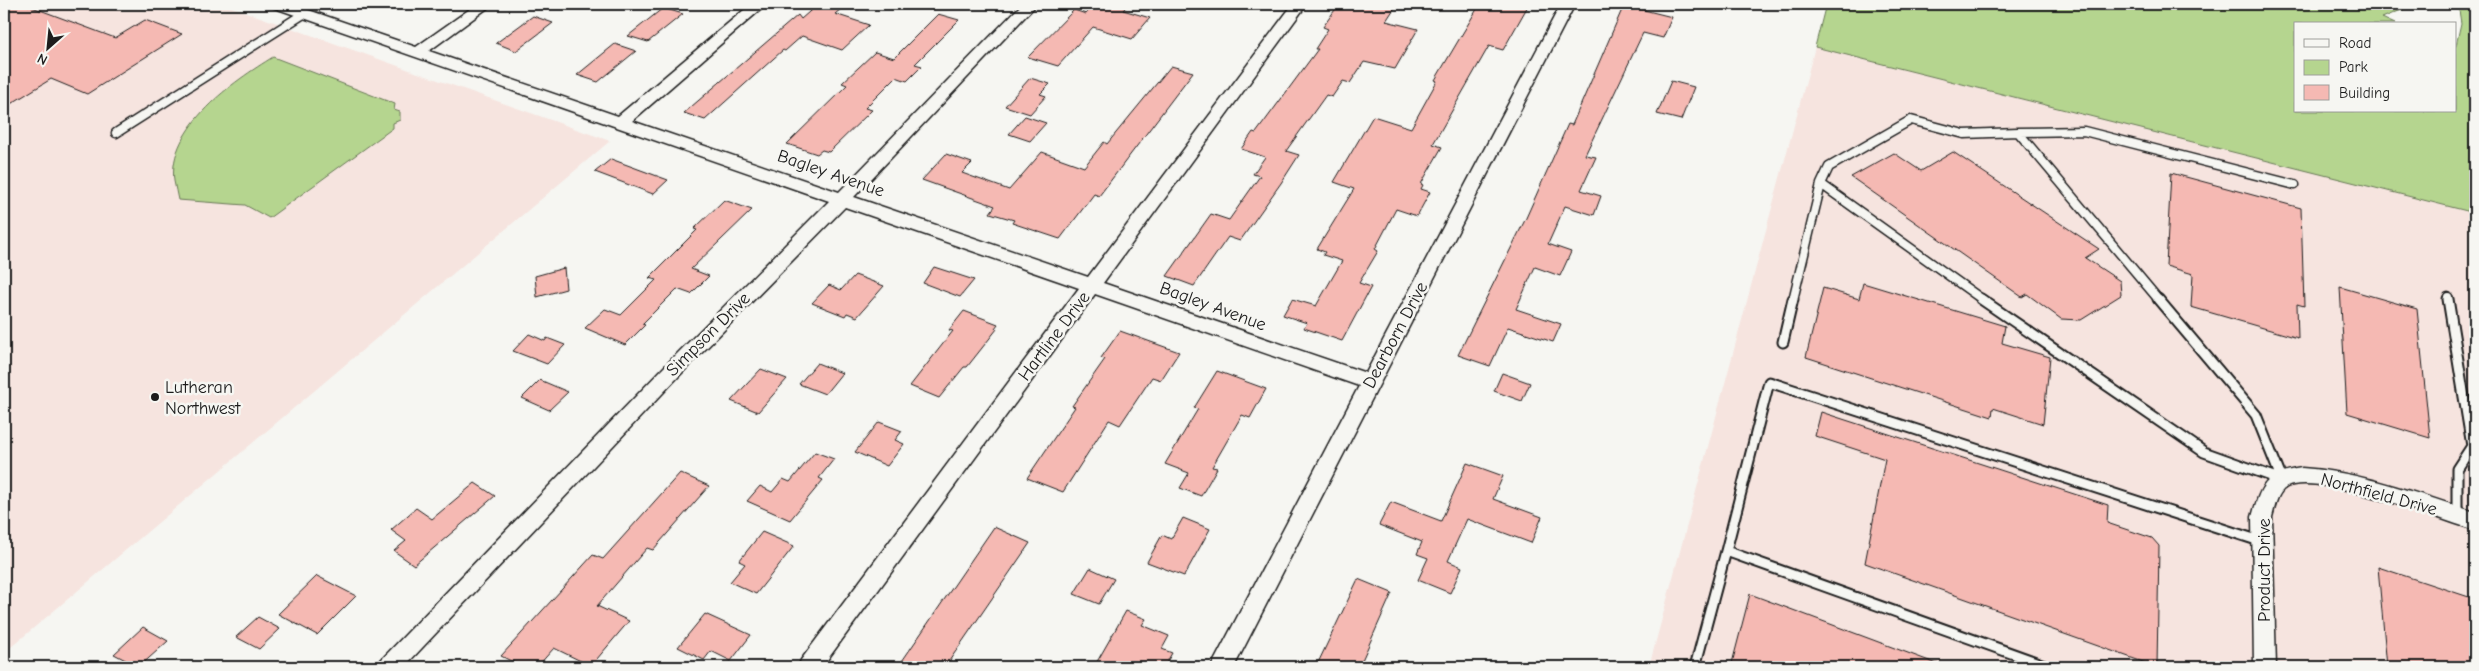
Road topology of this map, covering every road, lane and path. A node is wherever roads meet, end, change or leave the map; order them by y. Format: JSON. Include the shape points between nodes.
{"nodes":[{"id":1,"x":277,"y":4,"type":"edge"},
{"id":2,"x":486,"y":4,"type":"edge"},
{"id":3,"x":760,"y":4,"type":"edge"},
{"id":4,"x":1030,"y":4,"type":"edge"},
{"id":5,"x":1300,"y":4,"type":"edge"},
{"id":6,"x":1568,"y":4,"type":"edge"},
{"id":7,"x":305,"y":13,"type":"junction"},
{"id":8,"x":417,"y":53,"type":"junction"},
{"id":9,"x":620,"y":123,"type":"junction"},
{"id":10,"x":2018,"y":132,"type":"junction"},
{"id":11,"x":116,"y":133,"type":"dead end"},
{"id":12,"x":1822,"y":184,"type":"junction"},
{"id":13,"x":2295,"y":185,"type":"dead end"},
{"id":14,"x":843,"y":198,"type":"junction"},
{"id":15,"x":1092,"y":284,"type":"junction"},
{"id":16,"x":2448,"y":297,"type":"dead end"},
{"id":17,"x":1783,"y":342,"type":"dead end"},
{"id":18,"x":1370,"y":382,"type":"junction"},
{"id":19,"x":2282,"y":480,"type":"junction"},
{"id":20,"x":2466,"y":518,"type":"edge"},
{"id":21,"x":2263,"y":542,"type":"junction"},
{"id":22,"x":1726,"y":551,"type":"junction"},
{"id":23,"x":388,"y":667,"type":"edge"},
{"id":24,"x":809,"y":667,"type":"edge"},
{"id":25,"x":1222,"y":667,"type":"edge"},
{"id":26,"x":1695,"y":667,"type":"edge"},
{"id":27,"x":2050,"y":667,"type":"edge"},
{"id":28,"x":2265,"y":667,"type":"edge"}],
"edges":[{"from":1,"to":7,"type":"street","name":"Bagley Avenue"},
{"from":2,"to":8,"type":"street"},
{"from":3,"to":9,"type":"street"},
{"from":4,"to":14,"type":"street","name":"Simpson Drive"},
{"from":5,"to":15,"type":"street","name":"Hartline Drive"},
{"from":6,"to":18,"type":"street","name":"Dearborn Drive"},
{"from":7,"to":8,"type":"street","name":"Bagley Avenue"},
{"from":7,"to":11,"type":"lane"},
{"from":8,"to":9,"type":"street","name":"Bagley Avenue"},
{"from":9,"to":14,"type":"street","name":"Bagley Avenue"},
{"from":10,"to":12,"type":"lane","via":[[1964,134],[1911,120],[1829,167]]},
{"from":10,"to":13,"type":"lane","via":[[2084,132]]},
{"from":10,"to":19,"type":"lane","via":[[2256,415]]},
{"from":12,"to":17,"type":"lane"},
{"from":12,"to":19,"type":"lane","via":[[1990,305],[2204,452]]},
{"from":14,"to":15,"type":"street","name":"Bagley Avenue"},
{"from":14,"to":23,"type":"street","name":"Simpson Drive"},
{"from":15,"to":18,"type":"street","name":"Bagley Avenue"},
{"from":15,"to":24,"type":"street","name":"Hartline Drive"},
{"from":16,"to":20,"type":"lane","via":[[2472,446],[2458,469]]},
{"from":18,"to":25,"type":"street","name":"Dearborn Drive"},
{"from":19,"to":20,"type":"street","name":"Northfield Drive","via":[[2307,475],[2335,479]]},
{"from":19,"to":21,"type":"street","name":"Product Drive","via":[[2268,494],[2262,517]]},
{"from":21,"to":22,"type":"lane","via":[[1769,382]]},
{"from":21,"to":28,"type":"street","name":"Product Drive"},
{"from":22,"to":26,"type":"lane"},
{"from":22,"to":27,"type":"lane"}]}
